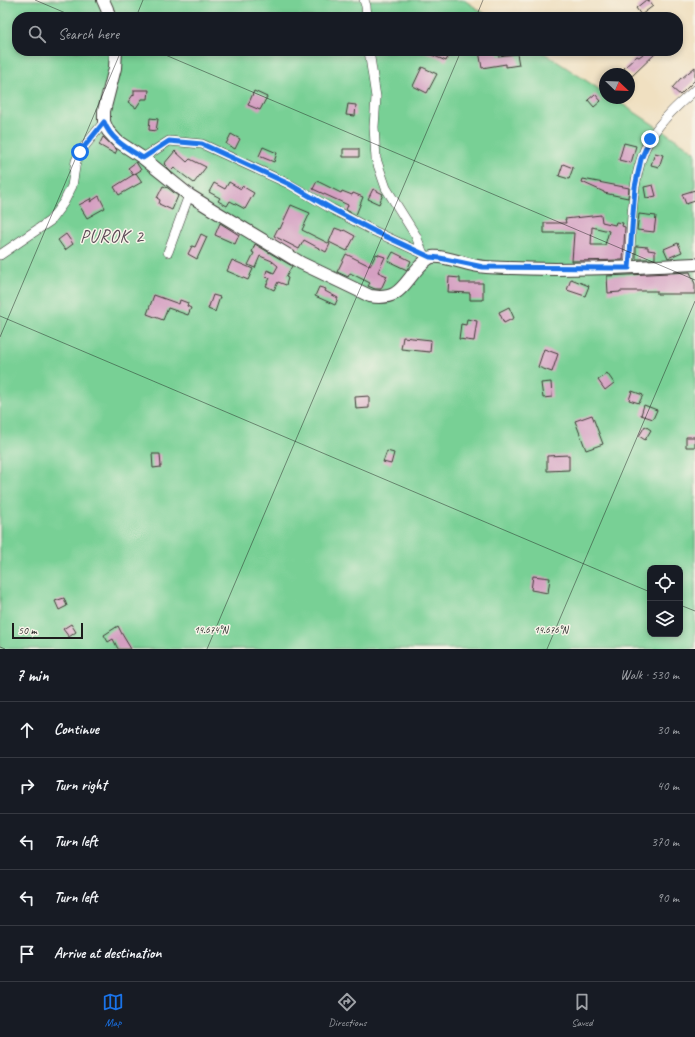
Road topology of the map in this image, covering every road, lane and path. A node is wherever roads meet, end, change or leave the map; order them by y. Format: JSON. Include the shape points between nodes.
{"nodes":[{"id":1,"x":103,"y":0,"type":"edge"},
{"id":2,"x":364,"y":0,"type":"edge"},
{"id":3,"x":107,"y":12,"type":"edge"},
{"id":4,"x":367,"y":12,"type":"edge"},
{"id":5,"x":116,"y":56,"type":"edge"},
{"id":6,"x":370,"y":56,"type":"edge"},
{"id":7,"x":695,"y":90,"type":"edge"},
{"id":8,"x":104,"y":122,"type":"junction"},
{"id":9,"x":143,"y":158,"type":"junction"},
{"id":10,"x":189,"y":195,"type":"junction"},
{"id":11,"x":168,"y":252,"type":"dead end"},
{"id":12,"x":0,"y":255,"type":"edge"},
{"id":13,"x":427,"y":256,"type":"junction"},
{"id":14,"x":695,"y":264,"type":"edge"},
{"id":15,"x":629,"y":268,"type":"junction"}],
"edges":[{"from":1,"to":3,"type":"street"},
{"from":2,"to":4,"type":"street"},
{"from":5,"to":8,"type":"street"},
{"from":6,"to":13,"type":"street","via":[[376,97],[376,160],[386,188]]},
{"from":7,"to":15,"type":"street","via":[[666,118],[650,139],[641,159],[635,187]]},
{"from":8,"to":9,"type":"street","via":[[117,141]]},
{"from":8,"to":12,"type":"street","via":[[80,152],[72,186],[50,221]]},
{"from":9,"to":10,"type":"street"},
{"from":9,"to":13,"type":"street","via":[[169,141],[202,144],[289,184],[360,224]]},
{"from":10,"to":11,"type":"street"},
{"from":10,"to":13,"type":"street","via":[[302,262],[370,296],[388,297],[398,292]]},
{"from":13,"to":15,"type":"street","via":[[483,267]]},
{"from":14,"to":15,"type":"street"}]}
